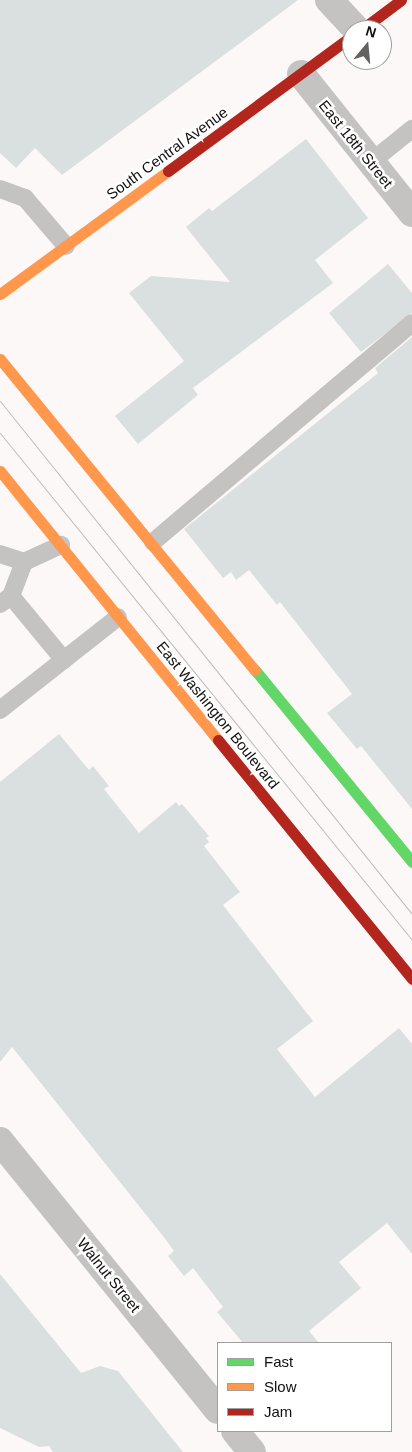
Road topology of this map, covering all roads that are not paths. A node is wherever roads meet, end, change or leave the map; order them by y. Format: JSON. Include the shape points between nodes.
{"nodes":[{"id":1,"x":329,"y":0,"type":"edge"},
{"id":2,"x":401,"y":0,"type":"edge"},
{"id":3,"x":349,"y":20,"type":"edge"},
{"id":4,"x":373,"y":20,"type":"edge"},
{"id":5,"x":342,"y":43,"type":"edge"},
{"id":6,"x":300,"y":74,"type":"junction"},
{"id":7,"x":412,"y":128,"type":"edge"},
{"id":8,"x":371,"y":162,"type":"junction"},
{"id":9,"x":0,"y":189,"type":"edge"},
{"id":10,"x":412,"y":213,"type":"edge"},
{"id":11,"x":66,"y":246,"type":"junction"},
{"id":12,"x":0,"y":294,"type":"edge"},
{"id":13,"x":412,"y":322,"type":"edge"},
{"id":14,"x":0,"y":359,"type":"edge"},
{"id":15,"x":0,"y":471,"type":"edge"},
{"id":16,"x":153,"y":542,"type":"junction"},
{"id":17,"x":60,"y":545,"type":"junction"},
{"id":18,"x":0,"y":554,"type":"edge"},
{"id":19,"x":24,"y":562,"type":"junction"},
{"id":20,"x":5,"y":600,"type":"edge"},
{"id":21,"x":118,"y":617,"type":"junction"},
{"id":22,"x":64,"y":660,"type":"junction"},
{"id":23,"x":0,"y":710,"type":"edge"},
{"id":24,"x":412,"y":862,"type":"edge"},
{"id":25,"x":412,"y":979,"type":"edge"},
{"id":26,"x":0,"y":1141,"type":"edge"},
{"id":27,"x":217,"y":1409,"type":"edge"},
{"id":28,"x":236,"y":1432,"type":"edge"},
{"id":29,"x":252,"y":1452,"type":"edge"}],
"edges":[{"from":1,"to":3,"type":"street"},
{"from":2,"to":4,"type":"main road"},
{"from":5,"to":6,"type":"main road","name":"South Central Avenue"},
{"from":6,"to":8,"type":"street","name":"East 18th Street"},
{"from":6,"to":11,"type":"main road","name":"South Central Avenue"},
{"from":7,"to":8,"type":"lane"},
{"from":8,"to":10,"type":"street","name":"East 18th Street"},
{"from":9,"to":11,"type":"lane","via":[[26,198]]},
{"from":11,"to":12,"type":"main road","name":"South Central Avenue"},
{"from":13,"to":16,"type":"lane"},
{"from":14,"to":16,"type":"main road"},
{"from":15,"to":17,"type":"main road","name":"East Washington Boulevard"},
{"from":16,"to":24,"type":"main road"},
{"from":17,"to":19,"type":"lane"},
{"from":17,"to":21,"type":"main road","name":"East Washington Boulevard"},
{"from":18,"to":19,"type":"lane"},
{"from":19,"to":20,"type":"lane"},
{"from":20,"to":22,"type":"lane"},
{"from":21,"to":22,"type":"lane"},
{"from":21,"to":25,"type":"main road","name":"East Washington Boulevard"},
{"from":22,"to":23,"type":"lane"},
{"from":26,"to":27,"type":"street","name":"Walnut Street"},
{"from":28,"to":29,"type":"street"}]}
